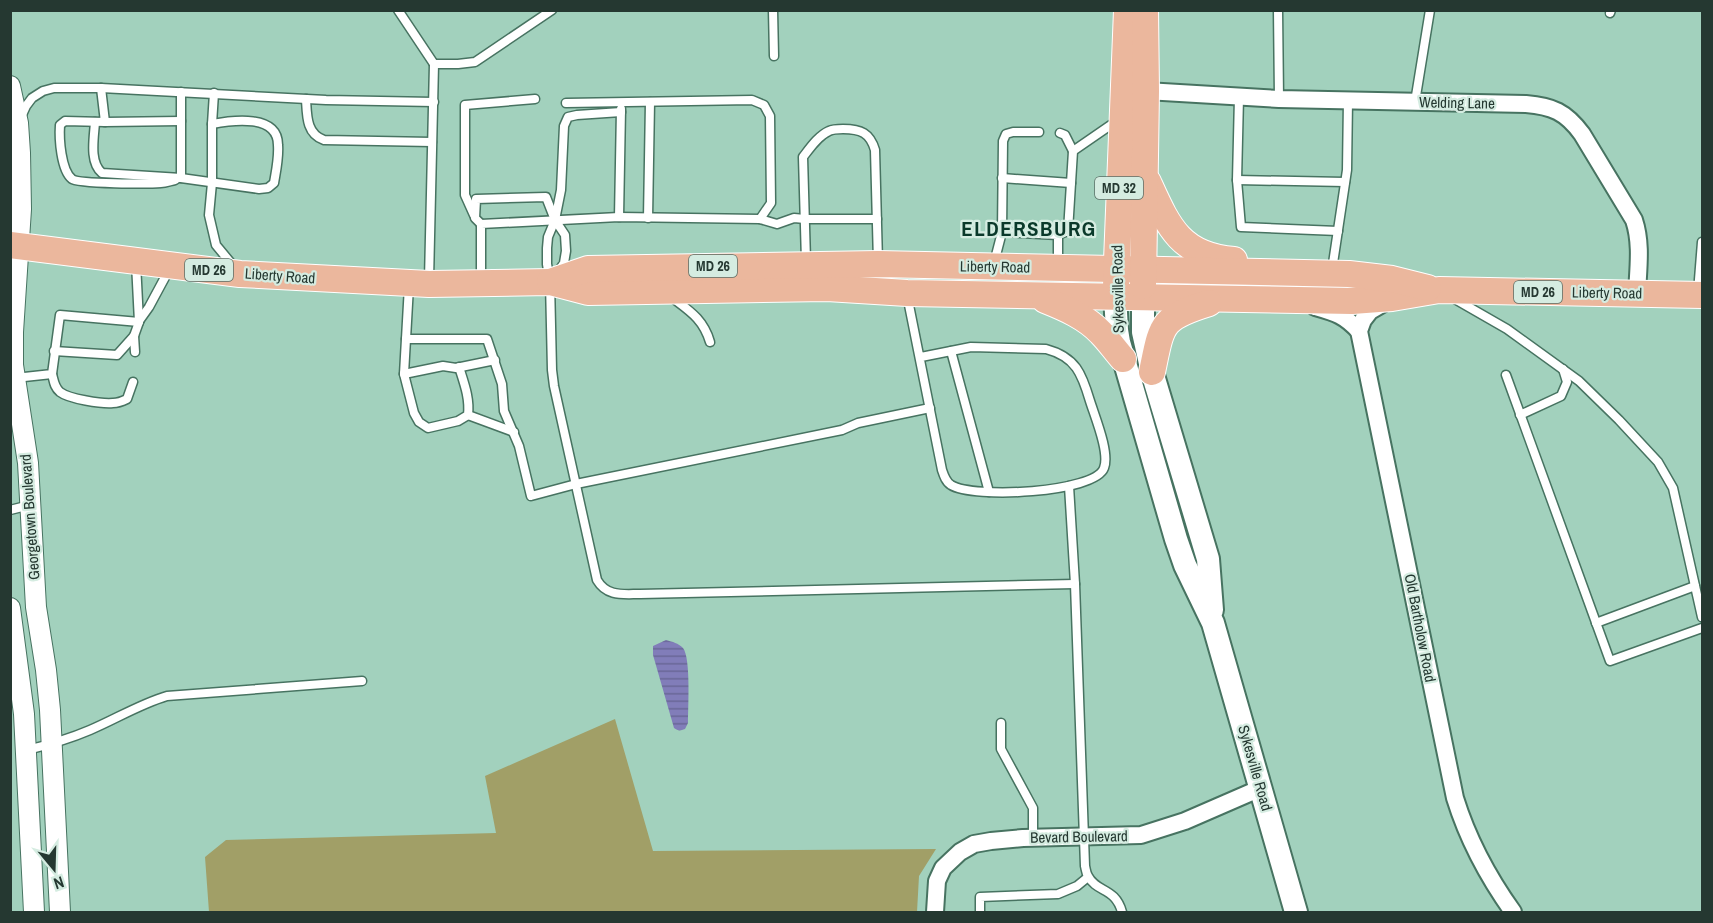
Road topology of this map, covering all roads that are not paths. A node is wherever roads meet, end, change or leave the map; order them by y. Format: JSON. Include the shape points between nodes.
{"nodes":[{"id":1,"x":398,"y":10,"type":"edge"},
{"id":2,"x":552,"y":10,"type":"edge"},
{"id":3,"x":774,"y":10,"type":"edge"},
{"id":4,"x":1127,"y":10,"type":"edge"},
{"id":5,"x":1145,"y":10,"type":"edge"},
{"id":6,"x":1278,"y":10,"type":"edge"},
{"id":7,"x":1430,"y":10,"type":"edge"},
{"id":8,"x":774,"y":56,"type":"dead end"},
{"id":9,"x":434,"y":64,"type":"junction"},
{"id":10,"x":10,"y":86,"type":"edge"},
{"id":11,"x":101,"y":88,"type":"junction"},
{"id":12,"x":1146,"y":91,"type":"junction"},
{"id":13,"x":180,"y":92,"type":"junction"},
{"id":14,"x":214,"y":93,"type":"junction"},
{"id":15,"x":1239,"y":97,"type":"junction"},
{"id":16,"x":306,"y":99,"type":"junction"},
{"id":17,"x":536,"y":99,"type":"dead end"},
{"id":18,"x":1280,"y":99,"type":"junction"},
{"id":19,"x":1348,"y":100,"type":"junction"},
{"id":20,"x":434,"y":102,"type":"junction"},
{"id":21,"x":650,"y":102,"type":"junction"},
{"id":22,"x":1415,"y":102,"type":"junction"},
{"id":23,"x":566,"y":103,"type":"dead end"},
{"id":24,"x":621,"y":107,"type":"junction"},
{"id":25,"x":1122,"y":117,"type":"junction"},
{"id":26,"x":95,"y":122,"type":"junction"},
{"id":27,"x":105,"y":122,"type":"junction"},
{"id":28,"x":181,"y":122,"type":"junction"},
{"id":29,"x":18,"y":123,"type":"junction"},
{"id":30,"x":212,"y":124,"type":"junction"},
{"id":31,"x":1039,"y":132,"type":"dead end"},
{"id":32,"x":1060,"y":133,"type":"dead end"},
{"id":33,"x":432,"y":142,"type":"junction"},
{"id":34,"x":1073,"y":151,"type":"junction"},
{"id":35,"x":1145,"y":173,"type":"junction"},
{"id":36,"x":181,"y":178,"type":"junction"},
{"id":37,"x":1002,"y":178,"type":"junction"},
{"id":38,"x":1238,"y":180,"type":"junction"},
{"id":39,"x":1345,"y":182,"type":"junction"},
{"id":40,"x":212,"y":183,"type":"junction"},
{"id":41,"x":1071,"y":183,"type":"junction"},
{"id":42,"x":619,"y":218,"type":"junction"},
{"id":43,"x":648,"y":218,"type":"junction"},
{"id":44,"x":760,"y":219,"type":"junction"},
{"id":45,"x":805,"y":219,"type":"junction"},
{"id":46,"x":877,"y":219,"type":"junction"},
{"id":47,"x":555,"y":220,"type":"junction"},
{"id":48,"x":478,"y":221,"type":"junction"},
{"id":49,"x":1338,"y":231,"type":"junction"},
{"id":50,"x":1002,"y":232,"type":"junction"},
{"id":51,"x":1058,"y":235,"type":"junction"},
{"id":52,"x":1702,"y":242,"type":"edge"},
{"id":53,"x":15,"y":246,"type":"edge"},
{"id":54,"x":136,"y":262,"type":"junction"},
{"id":55,"x":878,"y":264,"type":"junction"},
{"id":56,"x":806,"y":265,"type":"junction"},
{"id":57,"x":172,"y":266,"type":"junction"},
{"id":58,"x":993,"y":267,"type":"junction"},
{"id":59,"x":1058,"y":268,"type":"junction"},
{"id":60,"x":1116,"y":269,"type":"junction"},
{"id":61,"x":1143,"y":269,"type":"junction"},
{"id":62,"x":1296,"y":273,"type":"junction"},
{"id":63,"x":1332,"y":273,"type":"junction"},
{"id":64,"x":240,"y":274,"type":"junction"},
{"id":65,"x":550,"y":282,"type":"junction"},
{"id":66,"x":419,"y":283,"type":"junction"},
{"id":67,"x":480,"y":283,"type":"junction"},
{"id":68,"x":1439,"y":290,"type":"junction"},
{"id":69,"x":662,"y":291,"type":"junction"},
{"id":70,"x":907,"y":293,"type":"junction"},
{"id":71,"x":1637,"y":294,"type":"junction"},
{"id":72,"x":1034,"y":295,"type":"junction"},
{"id":73,"x":1700,"y":295,"type":"edge"},
{"id":74,"x":1115,"y":296,"type":"junction"},
{"id":75,"x":1143,"y":297,"type":"junction"},
{"id":76,"x":1224,"y":298,"type":"junction"},
{"id":77,"x":1392,"y":298,"type":"junction"},
{"id":78,"x":1298,"y":300,"type":"junction"},
{"id":79,"x":139,"y":322,"type":"junction"},
{"id":80,"x":1359,"y":331,"type":"junction"},
{"id":81,"x":135,"y":336,"type":"junction"},
{"id":82,"x":406,"y":339,"type":"junction"},
{"id":83,"x":710,"y":342,"type":"dead end"},
{"id":84,"x":54,"y":351,"type":"junction"},
{"id":85,"x":951,"y":351,"type":"junction"},
{"id":86,"x":135,"y":352,"type":"dead end"},
{"id":87,"x":921,"y":357,"type":"junction"},
{"id":88,"x":1123,"y":359,"type":"junction"},
{"id":89,"x":495,"y":360,"type":"junction"},
{"id":90,"x":459,"y":367,"type":"junction"},
{"id":91,"x":1563,"y":369,"type":"junction"},
{"id":92,"x":1152,"y":372,"type":"junction"},
{"id":93,"x":52,"y":374,"type":"junction"},
{"id":94,"x":404,"y":374,"type":"junction"},
{"id":95,"x":1506,"y":375,"type":"dead end"},
{"id":96,"x":15,"y":378,"type":"junction"},
{"id":97,"x":133,"y":382,"type":"dead end"},
{"id":98,"x":930,"y":408,"type":"junction"},
{"id":99,"x":468,"y":415,"type":"junction"},
{"id":100,"x":1520,"y":416,"type":"junction"},
{"id":101,"x":514,"y":432,"type":"junction"},
{"id":102,"x":576,"y":484,"type":"junction"},
{"id":103,"x":1069,"y":486,"type":"junction"},
{"id":104,"x":989,"y":492,"type":"junction"},
{"id":105,"x":31,"y":504,"type":"junction"},
{"id":106,"x":10,"y":510,"type":"edge"},
{"id":107,"x":1075,"y":584,"type":"junction"},
{"id":108,"x":1695,"y":586,"type":"junction"},
{"id":109,"x":10,"y":608,"type":"edge"},
{"id":110,"x":1702,"y":617,"type":"edge"},
{"id":111,"x":1214,"y":623,"type":"junction"},
{"id":112,"x":1596,"y":623,"type":"junction"},
{"id":113,"x":1702,"y":628,"type":"edge"},
{"id":114,"x":362,"y":681,"type":"dead end"},
{"id":115,"x":1001,"y":723,"type":"dead end"},
{"id":116,"x":51,"y":745,"type":"junction"},
{"id":117,"x":26,"y":750,"type":"junction"},
{"id":118,"x":1261,"y":788,"type":"junction"},
{"id":119,"x":1084,"y":837,"type":"junction"},
{"id":120,"x":1033,"y":838,"type":"junction"},
{"id":121,"x":1088,"y":877,"type":"junction"},
{"id":122,"x":34,"y":912,"type":"edge"},
{"id":123,"x":60,"y":912,"type":"edge"},
{"id":124,"x":935,"y":912,"type":"edge"},
{"id":125,"x":980,"y":912,"type":"edge"},
{"id":126,"x":1122,"y":912,"type":"edge"},
{"id":127,"x":1296,"y":912,"type":"edge"},
{"id":128,"x":1513,"y":912,"type":"edge"}],
"edges":[{"from":1,"to":9,"type":"lane"},
{"from":2,"to":9,"type":"lane","via":[[476,62]]},
{"from":3,"to":8,"type":"lane"},
{"from":4,"to":25,"type":"main road","name":"Sykesville Road","number":"MD 32"},
{"from":5,"to":12,"type":"main road","name":"Sykesville Road","number":"MD 32"},
{"from":6,"to":18,"type":"lane"},
{"from":7,"to":22,"type":"lane"},
{"from":9,"to":20,"type":"lane"},
{"from":10,"to":29,"type":"street","name":"Georgetown Boulevard"},
{"from":11,"to":13,"type":"lane"},
{"from":11,"to":27,"type":"lane"},
{"from":11,"to":29,"type":"lane","via":[[43,91],[32,98]]},
{"from":12,"to":15,"type":"street","name":"Welding Lane"},
{"from":12,"to":35,"type":"main road","name":"Sykesville Road","number":"MD 32"},
{"from":13,"to":14,"type":"lane"},
{"from":13,"to":28,"type":"lane"},
{"from":14,"to":16,"type":"lane"},
{"from":14,"to":30,"type":"lane"},
{"from":15,"to":18,"type":"street","name":"Welding Lane"},
{"from":15,"to":38,"type":"lane"},
{"from":16,"to":20,"type":"lane"},
{"from":16,"to":33,"type":"lane","via":[[307,119],[317,138]]},
{"from":17,"to":48,"type":"lane","via":[[465,105],[465,195]]},
{"from":18,"to":19,"type":"street","name":"Welding Lane"},
{"from":19,"to":22,"type":"street","name":"Welding Lane"},
{"from":19,"to":39,"type":"lane"},
{"from":20,"to":33,"type":"lane"},
{"from":21,"to":24,"type":"lane"},
{"from":21,"to":43,"type":"lane"},
{"from":21,"to":44,"type":"lane","via":[[752,100],[764,105],[770,116],[771,203]]},
{"from":22,"to":71,"type":"street","name":"Welding Lane","via":[[1541,105],[1569,118],[1634,220],[1639,248]]},
{"from":23,"to":24,"type":"lane"},
{"from":24,"to":42,"type":"lane"},
{"from":24,"to":47,"type":"lane","via":[[568,117]]},
{"from":25,"to":34,"type":"lane"},
{"from":25,"to":60,"type":"main road","name":"Sykesville Road","number":"MD 32"},
{"from":26,"to":27,"type":"lane"},
{"from":26,"to":36,"type":"lane","via":[[94,160],[102,173]]},
{"from":26,"to":36,"type":"lane","via":[[65,121],[60,125],[63,160],[71,177],[78,181],[163,183]]},
{"from":27,"to":28,"type":"lane"},
{"from":28,"to":36,"type":"lane"},
{"from":29,"to":53,"type":"street","name":"Georgetown Boulevard"},
{"from":30,"to":40,"type":"lane"},
{"from":30,"to":40,"type":"lane","via":[[266,124],[275,131],[279,144],[274,183],[268,188]]},
{"from":31,"to":37,"type":"lane","via":[[1006,134]]},
{"from":32,"to":34,"type":"lane"},
{"from":33,"to":66,"type":"lane"},
{"from":34,"to":41,"type":"lane"},
{"from":35,"to":61,"type":"main road","name":"Sykesville Road","number":"MD 32"},
{"from":35,"to":62,"type":"main road","via":[[1165,220],[1187,244],[1216,258],[1266,261]]},
{"from":36,"to":40,"type":"lane"},
{"from":37,"to":41,"type":"lane"},
{"from":37,"to":50,"type":"lane"},
{"from":38,"to":39,"type":"lane"},
{"from":38,"to":49,"type":"lane","via":[[1241,227]]},
{"from":39,"to":49,"type":"lane"},
{"from":40,"to":64,"type":"lane","via":[[209,215],[216,245]]},
{"from":41,"to":51,"type":"lane","via":[[1068,231]]},
{"from":42,"to":43,"type":"lane"},
{"from":42,"to":47,"type":"lane"},
{"from":43,"to":44,"type":"lane"},
{"from":44,"to":45,"type":"lane","via":[[777,224]]},
{"from":45,"to":46,"type":"lane"},
{"from":45,"to":46,"type":"lane","via":[[803,158],[831,130],[847,129],[861,131],[872,139]]},
{"from":45,"to":56,"type":"lane"},
{"from":46,"to":55,"type":"lane"},
{"from":47,"to":48,"type":"lane"},
{"from":47,"to":48,"type":"lane","via":[[546,197],[476,199]]},
{"from":47,"to":65,"type":"lane","via":[[547,248]]},
{"from":47,"to":65,"type":"lane","via":[[565,235],[566,251],[564,263]]},
{"from":48,"to":67,"type":"lane"},
{"from":49,"to":63,"type":"lane"},
{"from":50,"to":51,"type":"lane"},
{"from":50,"to":58,"type":"lane"},
{"from":51,"to":59,"type":"lane"},
{"from":52,"to":73,"type":"lane"},
{"from":53,"to":54,"type":"main road","name":"Liberty Road","number":"MD 26"},
{"from":53,"to":96,"type":"street","name":"Georgetown Boulevard"},
{"from":54,"to":57,"type":"main road","name":"Liberty Road","number":"MD 26"},
{"from":54,"to":79,"type":"lane"},
{"from":55,"to":56,"type":"main road","name":"Liberty Road","number":"MD 26"},
{"from":55,"to":58,"type":"main road","name":"Liberty Road","number":"MD 26"},
{"from":56,"to":65,"type":"main road","name":"Liberty Road","number":"MD 26","via":[[588,269]]},
{"from":57,"to":64,"type":"main road","name":"Liberty Road","number":"MD 26"},
{"from":57,"to":79,"type":"lane"},
{"from":58,"to":59,"type":"main road","name":"Liberty Road","number":"MD 26"},
{"from":59,"to":60,"type":"main road","name":"Liberty Road","number":"MD 26"},
{"from":60,"to":61,"type":"main road","name":"Liberty Road","number":"MD 26"},
{"from":60,"to":74,"type":"main road","name":"Sykesville Road","number":"MD 32"},
{"from":61,"to":62,"type":"main road","name":"Liberty Road","number":"MD 26"},
{"from":61,"to":75,"type":"main road","name":"Sykesville Road","number":"MD 32"},
{"from":62,"to":63,"type":"main road","name":"Liberty Road","number":"MD 26"},
{"from":63,"to":68,"type":"main road","name":"Liberty Road","number":"MD 26","via":[[1392,279]]},
{"from":64,"to":66,"type":"main road","name":"Liberty Road","number":"MD 26"},
{"from":65,"to":67,"type":"main road","name":"Liberty Road","number":"MD 26"},
{"from":65,"to":69,"type":"main road","name":"Liberty Road","number":"MD 26","via":[[588,292]]},
{"from":65,"to":102,"type":"lane","via":[[552,370]]},
{"from":66,"to":67,"type":"main road","name":"Liberty Road","number":"MD 26"},
{"from":66,"to":82,"type":"lane"},
{"from":68,"to":71,"type":"main road","name":"Liberty Road","number":"MD 26"},
{"from":68,"to":77,"type":"main road","name":"Liberty Road","number":"MD 26"},
{"from":68,"to":91,"type":"lane","via":[[1507,329]]},
{"from":69,"to":70,"type":"main road","name":"Liberty Road","number":"MD 26","via":[[827,288]]},
{"from":69,"to":83,"type":"lane","via":[[699,320]]},
{"from":70,"to":72,"type":"main road","name":"Liberty Road","number":"MD 26"},
{"from":70,"to":87,"type":"lane"},
{"from":71,"to":73,"type":"main road","name":"Liberty Road","number":"MD 26"},
{"from":72,"to":74,"type":"main road","name":"Liberty Road","number":"MD 26"},
{"from":72,"to":88,"type":"main road","via":[[1086,321]]},
{"from":74,"to":75,"type":"main road","name":"Liberty Road","number":"MD 26"},
{"from":74,"to":88,"type":"main road","name":"Sykesville Road","number":"MD 32"},
{"from":75,"to":76,"type":"main road","name":"Liberty Road","number":"MD 26"},
{"from":75,"to":92,"type":"main road","name":"Sykesville Road","number":"MD 32","via":[[1143,332]]},
{"from":76,"to":78,"type":"main road","name":"Liberty Road","number":"MD 26"},
{"from":76,"to":92,"type":"main road","via":[[1190,309],[1167,322],[1158,341]]},
{"from":77,"to":78,"type":"main road","name":"Liberty Road","number":"MD 26"},
{"from":77,"to":80,"type":"street","via":[[1370,311]]},
{"from":78,"to":80,"type":"street","via":[[1340,315]]},
{"from":79,"to":81,"type":"lane"},
{"from":79,"to":84,"type":"lane","via":[[60,315]]},
{"from":80,"to":128,"type":"street","name":"Old Bartholow Road","via":[[1455,798],[1471,843]]},
{"from":81,"to":84,"type":"lane","via":[[117,355]]},
{"from":81,"to":86,"type":"lane"},
{"from":82,"to":89,"type":"lane","via":[[487,339]]},
{"from":82,"to":94,"type":"lane"},
{"from":84,"to":93,"type":"lane"},
{"from":85,"to":87,"type":"lane"},
{"from":85,"to":103,"type":"lane","via":[[971,346],[1046,349],[1066,357],[1078,368],[1106,460],[1100,475]]},
{"from":85,"to":104,"type":"lane"},
{"from":87,"to":98,"type":"lane"},
{"from":88,"to":111,"type":"main road","name":"Sykesville Road","number":"MD 32","via":[[1185,565]]},
{"from":89,"to":90,"type":"lane"},
{"from":89,"to":101,"type":"lane","via":[[504,411]]},
{"from":90,"to":94,"type":"lane","via":[[443,366]]},
{"from":90,"to":99,"type":"lane","via":[[467,393]]},
{"from":91,"to":100,"type":"lane","via":[[1567,382],[1561,396]]},
{"from":91,"to":108,"type":"lane","via":[[1658,462],[1672,488]]},
{"from":92,"to":111,"type":"main road","name":"Sykesville Road","number":"MD 32","via":[[1208,560]]},
{"from":93,"to":96,"type":"lane"},
{"from":93,"to":97,"type":"lane","via":[[54,385],[62,393],[107,403],[127,399]]},
{"from":94,"to":99,"type":"lane","via":[[414,413],[428,428]]},
{"from":95,"to":100,"type":"lane"},
{"from":96,"to":105,"type":"street","name":"Georgetown Boulevard"},
{"from":98,"to":102,"type":"lane","via":[[842,430]]},
{"from":98,"to":104,"type":"lane","via":[[945,479],[960,489]]},
{"from":99,"to":101,"type":"lane"},
{"from":100,"to":112,"type":"lane"},
{"from":101,"to":102,"type":"lane","via":[[531,496]]},
{"from":102,"to":107,"type":"lane","via":[[597,580],[614,594]]},
{"from":103,"to":104,"type":"lane","via":[[1014,494]]},
{"from":103,"to":107,"type":"lane"},
{"from":105,"to":106,"type":"lane"},
{"from":105,"to":116,"type":"street","name":"Georgetown Boulevard","via":[[32,559]]},
{"from":107,"to":119,"type":"lane"},
{"from":108,"to":110,"type":"lane"},
{"from":108,"to":112,"type":"lane"},
{"from":109,"to":117,"type":"street"},
{"from":111,"to":118,"type":"main road","name":"Sykesville Road","number":"MD 32"},
{"from":112,"to":113,"type":"lane","via":[[1610,661]]},
{"from":114,"to":116,"type":"lane","via":[[167,696]]},
{"from":115,"to":120,"type":"lane","via":[[1001,749],[1033,808]]},
{"from":116,"to":117,"type":"lane"},
{"from":116,"to":123,"type":"street","name":"Georgetown Boulevard"},
{"from":117,"to":122,"type":"street"},
{"from":118,"to":119,"type":"street","name":"Bevard Boulevard","via":[[1151,833]]},
{"from":118,"to":127,"type":"main road","name":"Sykesville Road","number":"MD 32"},
{"from":119,"to":120,"type":"street","name":"Bevard Boulevard"},
{"from":119,"to":121,"type":"lane"},
{"from":120,"to":124,"type":"street","name":"Bevard Boulevard","via":[[974,844],[960,852],[943,868],[937,881]]},
{"from":121,"to":125,"type":"lane","via":[[1058,894],[980,897]]},
{"from":121,"to":126,"type":"lane","via":[[1113,895]]}]}
